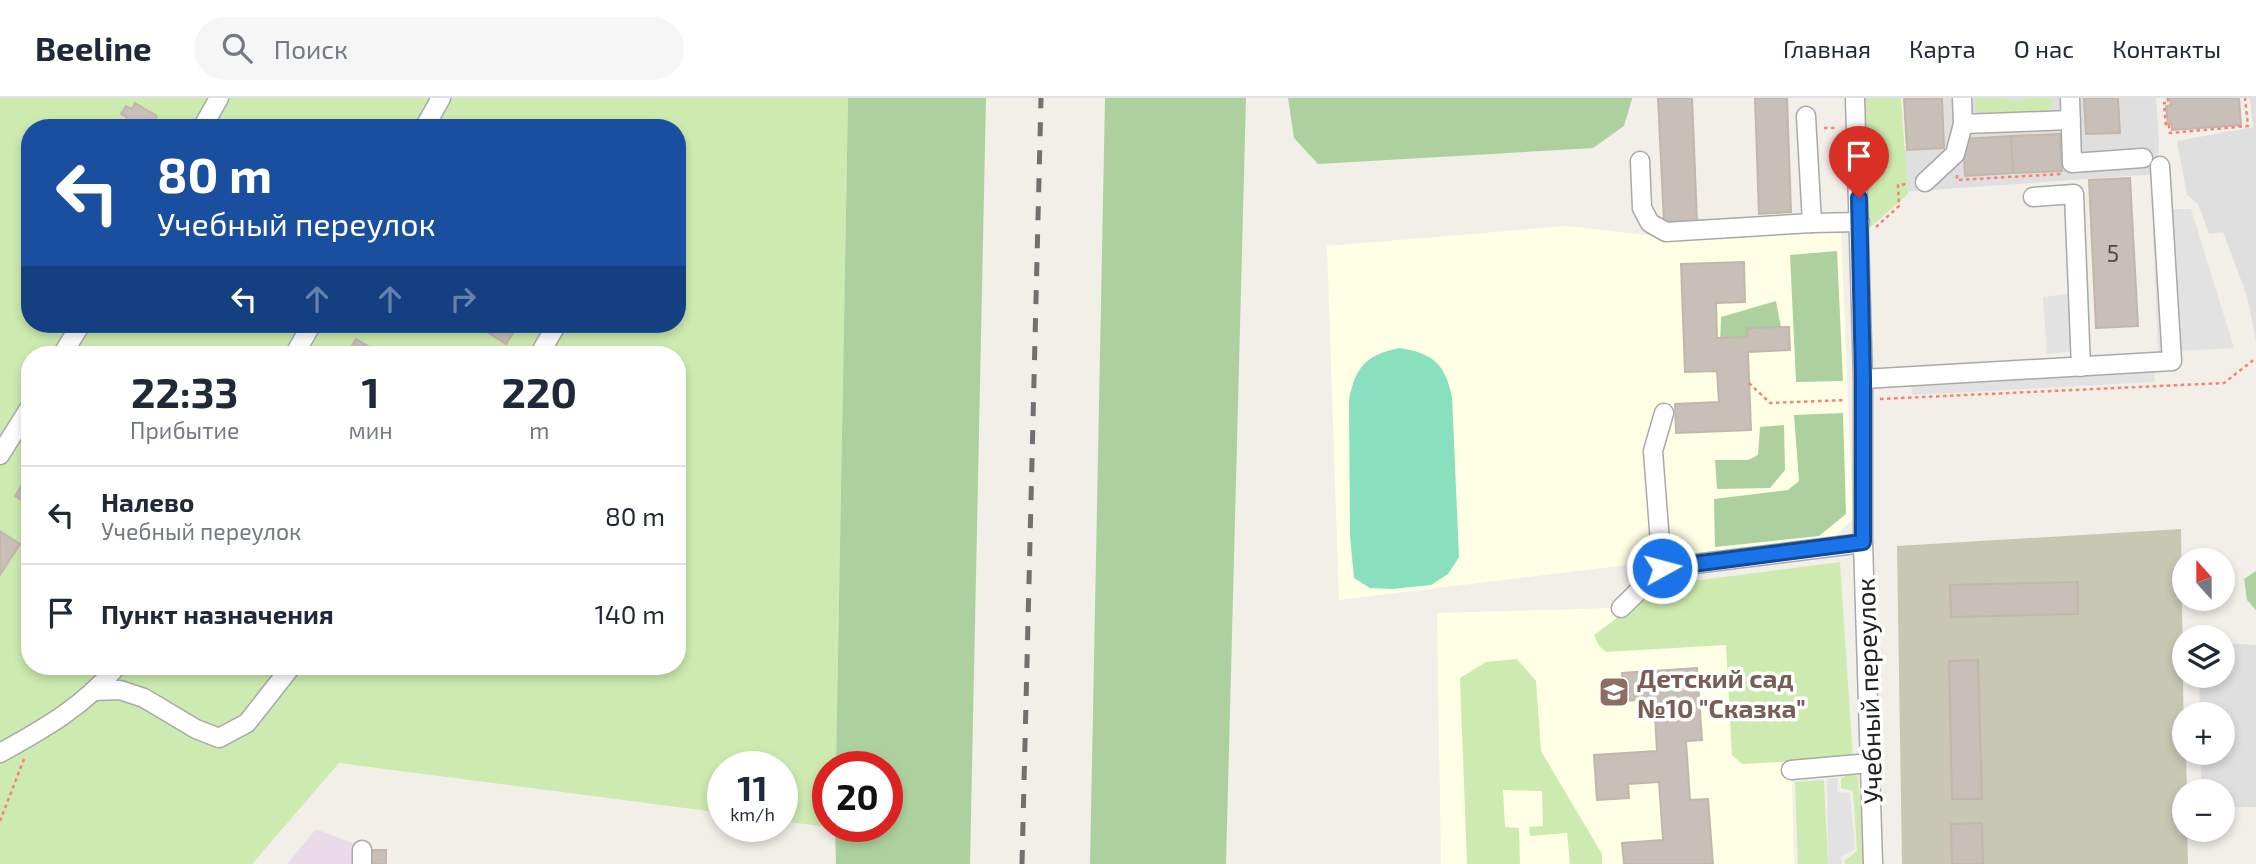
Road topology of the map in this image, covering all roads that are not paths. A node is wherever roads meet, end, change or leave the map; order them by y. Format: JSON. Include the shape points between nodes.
{"nodes":[{"id":1,"x":219,"y":98,"type":"edge"},
{"id":2,"x":441,"y":98,"type":"edge"},
{"id":3,"x":1855,"y":98,"type":"edge"},
{"id":4,"x":1962,"y":98,"type":"edge"},
{"id":5,"x":2070,"y":98,"type":"edge"},
{"id":6,"x":207,"y":119,"type":"edge"},
{"id":7,"x":429,"y":119,"type":"edge"},
{"id":8,"x":2071,"y":120,"type":"junction"},
{"id":9,"x":1806,"y":123,"type":"road end"},
{"id":10,"x":1962,"y":124,"type":"junction"},
{"id":11,"x":2143,"y":159,"type":"dead end"},
{"id":12,"x":1640,"y":161,"type":"dead end"},
{"id":13,"x":2161,"y":166,"type":"dead end"},
{"id":14,"x":1925,"y":182,"type":"road end"},
{"id":15,"x":2034,"y":197,"type":"dead end"},
{"id":16,"x":1812,"y":223,"type":"junction"},
{"id":17,"x":1866,"y":227,"type":"junction"},
{"id":18,"x":1842,"y":256,"type":"dead end"},
{"id":19,"x":1861,"y":256,"type":"junction"},
{"id":20,"x":2081,"y":367,"type":"junction"},
{"id":21,"x":1863,"y":379,"type":"junction"},
{"id":22,"x":1664,"y":413,"type":"dead end"},
{"id":23,"x":21,"y":421,"type":"edge"},
{"id":24,"x":0,"y":455,"type":"edge"},
{"id":25,"x":1863,"y":542,"type":"junction"},
{"id":26,"x":1662,"y":568,"type":"junction"},
{"id":27,"x":1621,"y":608,"type":"dead end"},
{"id":28,"x":108,"y":675,"type":"edge"},
{"id":29,"x":285,"y":675,"type":"edge"},
{"id":30,"x":93,"y":691,"type":"junction"},
{"id":31,"x":0,"y":752,"type":"edge"},
{"id":32,"x":1870,"y":763,"type":"junction"},
{"id":33,"x":1791,"y":770,"type":"dead end"},
{"id":34,"x":1873,"y":864,"type":"edge"}],
"edges":[{"from":1,"to":6,"type":"street"},
{"from":2,"to":7,"type":"street"},
{"from":3,"to":17,"type":"street","name":"Учебный переулок"},
{"from":4,"to":10,"type":"street"},
{"from":5,"to":8,"type":"street"},
{"from":8,"to":10,"type":"street"},
{"from":8,"to":11,"type":"street","via":[[2072,163]]},
{"from":9,"to":16,"type":"street"},
{"from":10,"to":14,"type":"street","via":[[1955,154]]},
{"from":12,"to":16,"type":"street","via":[[1642,208],[1650,223],[1666,232]]},
{"from":13,"to":20,"type":"street","via":[[2172,361]]},
{"from":15,"to":20,"type":"street","via":[[2074,194]]},
{"from":16,"to":17,"type":"street"},
{"from":17,"to":19,"type":"street","name":"Учебный переулок"},
{"from":18,"to":19,"type":"street"},
{"from":19,"to":21,"type":"street","name":"Учебный переулок"},
{"from":20,"to":21,"type":"street"},
{"from":21,"to":25,"type":"street","name":"Учебный переулок"},
{"from":22,"to":26,"type":"street","via":[[1653,451]]},
{"from":23,"to":24,"type":"street"},
{"from":25,"to":26,"type":"street"},
{"from":25,"to":32,"type":"street","name":"Учебный переулок"},
{"from":26,"to":27,"type":"street"},
{"from":28,"to":30,"type":"street"},
{"from":29,"to":30,"type":"street","via":[[247,723],[219,738],[144,698],[120,690]]},
{"from":30,"to":31,"type":"street","via":[[33,735]]},
{"from":32,"to":33,"type":"street"},
{"from":32,"to":34,"type":"street","name":"Учебный переулок"}]}
